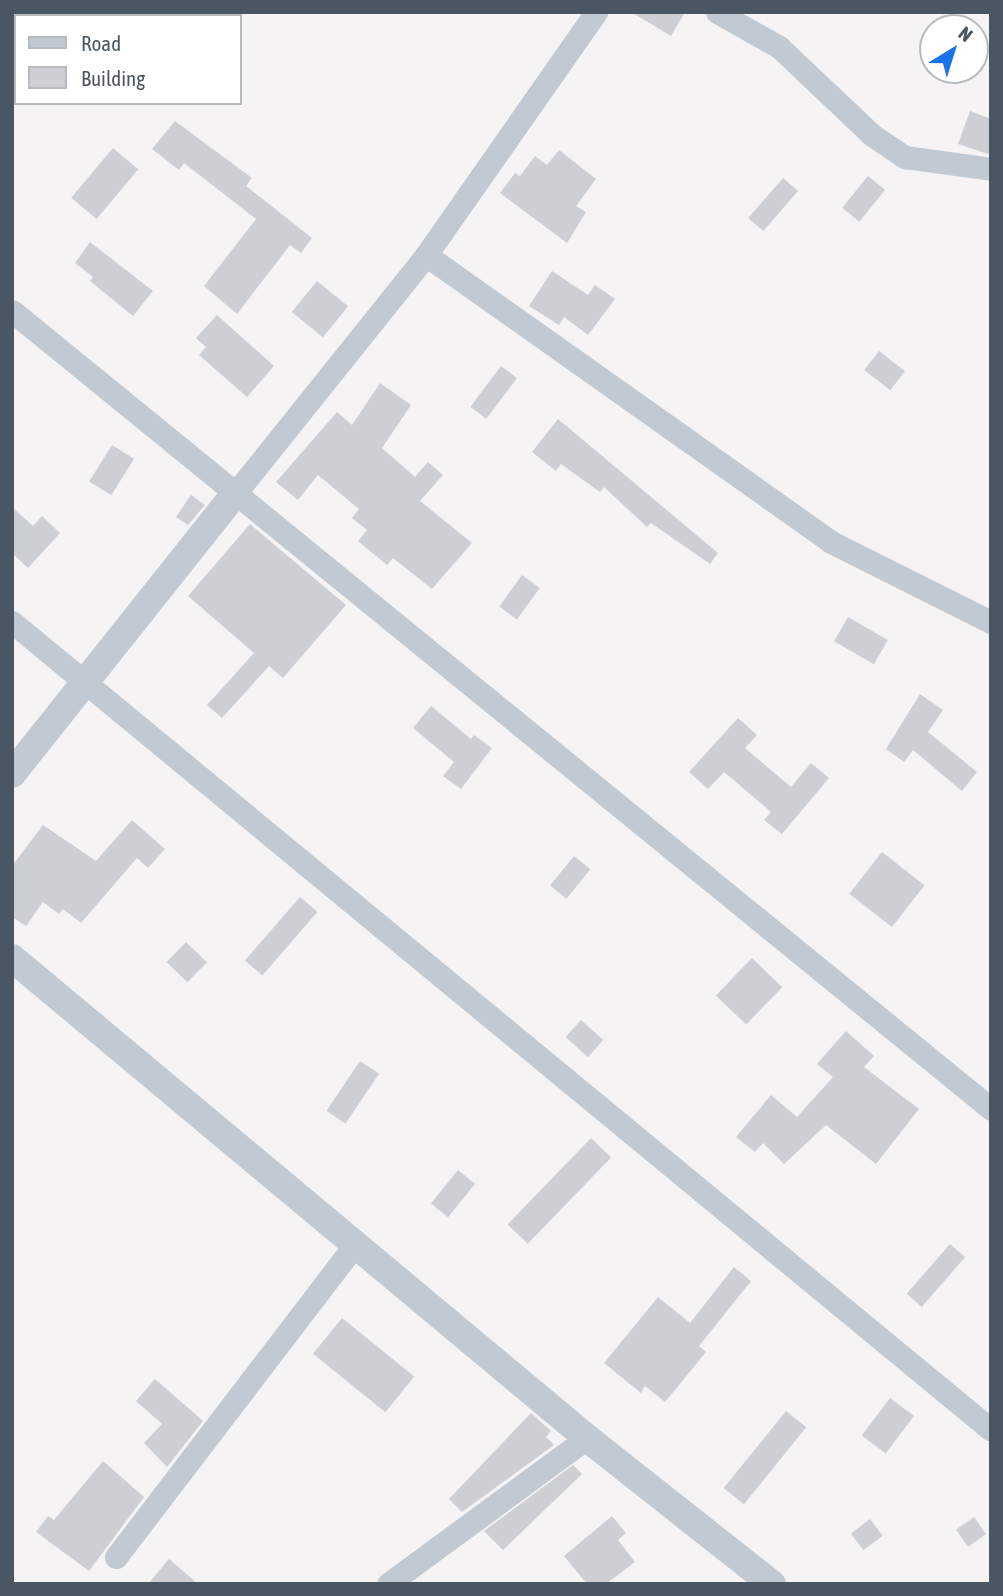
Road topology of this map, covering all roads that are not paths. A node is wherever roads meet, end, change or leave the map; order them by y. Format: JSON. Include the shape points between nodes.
{"nodes":[{"id":1,"x":596,"y":12,"type":"edge"},
{"id":2,"x":717,"y":12,"type":"edge"},
{"id":3,"x":991,"y":169,"type":"edge"},
{"id":4,"x":426,"y":255,"type":"junction"},
{"id":5,"x":12,"y":311,"type":"edge"},
{"id":6,"x":234,"y":495,"type":"junction"},
{"id":7,"x":12,"y":622,"type":"edge"},
{"id":8,"x":991,"y":622,"type":"edge"},
{"id":9,"x":85,"y":681,"type":"junction"},
{"id":10,"x":12,"y":774,"type":"edge"},
{"id":11,"x":12,"y":958,"type":"edge"},
{"id":12,"x":991,"y":1109,"type":"edge"},
{"id":13,"x":355,"y":1244,"type":"junction"},
{"id":14,"x":991,"y":1430,"type":"edge"},
{"id":15,"x":587,"y":1438,"type":"junction"},
{"id":16,"x":116,"y":1557,"type":"dead end"},
{"id":17,"x":388,"y":1584,"type":"edge"},
{"id":18,"x":772,"y":1584,"type":"edge"}],
"edges":[{"from":1,"to":4,"type":"street"},
{"from":2,"to":3,"type":"street","via":[[779,47],[872,135],[905,157]]},
{"from":4,"to":6,"type":"street"},
{"from":4,"to":8,"type":"street","via":[[831,542]]},
{"from":5,"to":6,"type":"street"},
{"from":6,"to":9,"type":"street"},
{"from":6,"to":12,"type":"street"},
{"from":7,"to":9,"type":"street"},
{"from":9,"to":10,"type":"street"},
{"from":9,"to":14,"type":"street"},
{"from":11,"to":13,"type":"street"},
{"from":13,"to":15,"type":"street"},
{"from":13,"to":16,"type":"street"},
{"from":15,"to":17,"type":"street"},
{"from":15,"to":18,"type":"street"}]}
